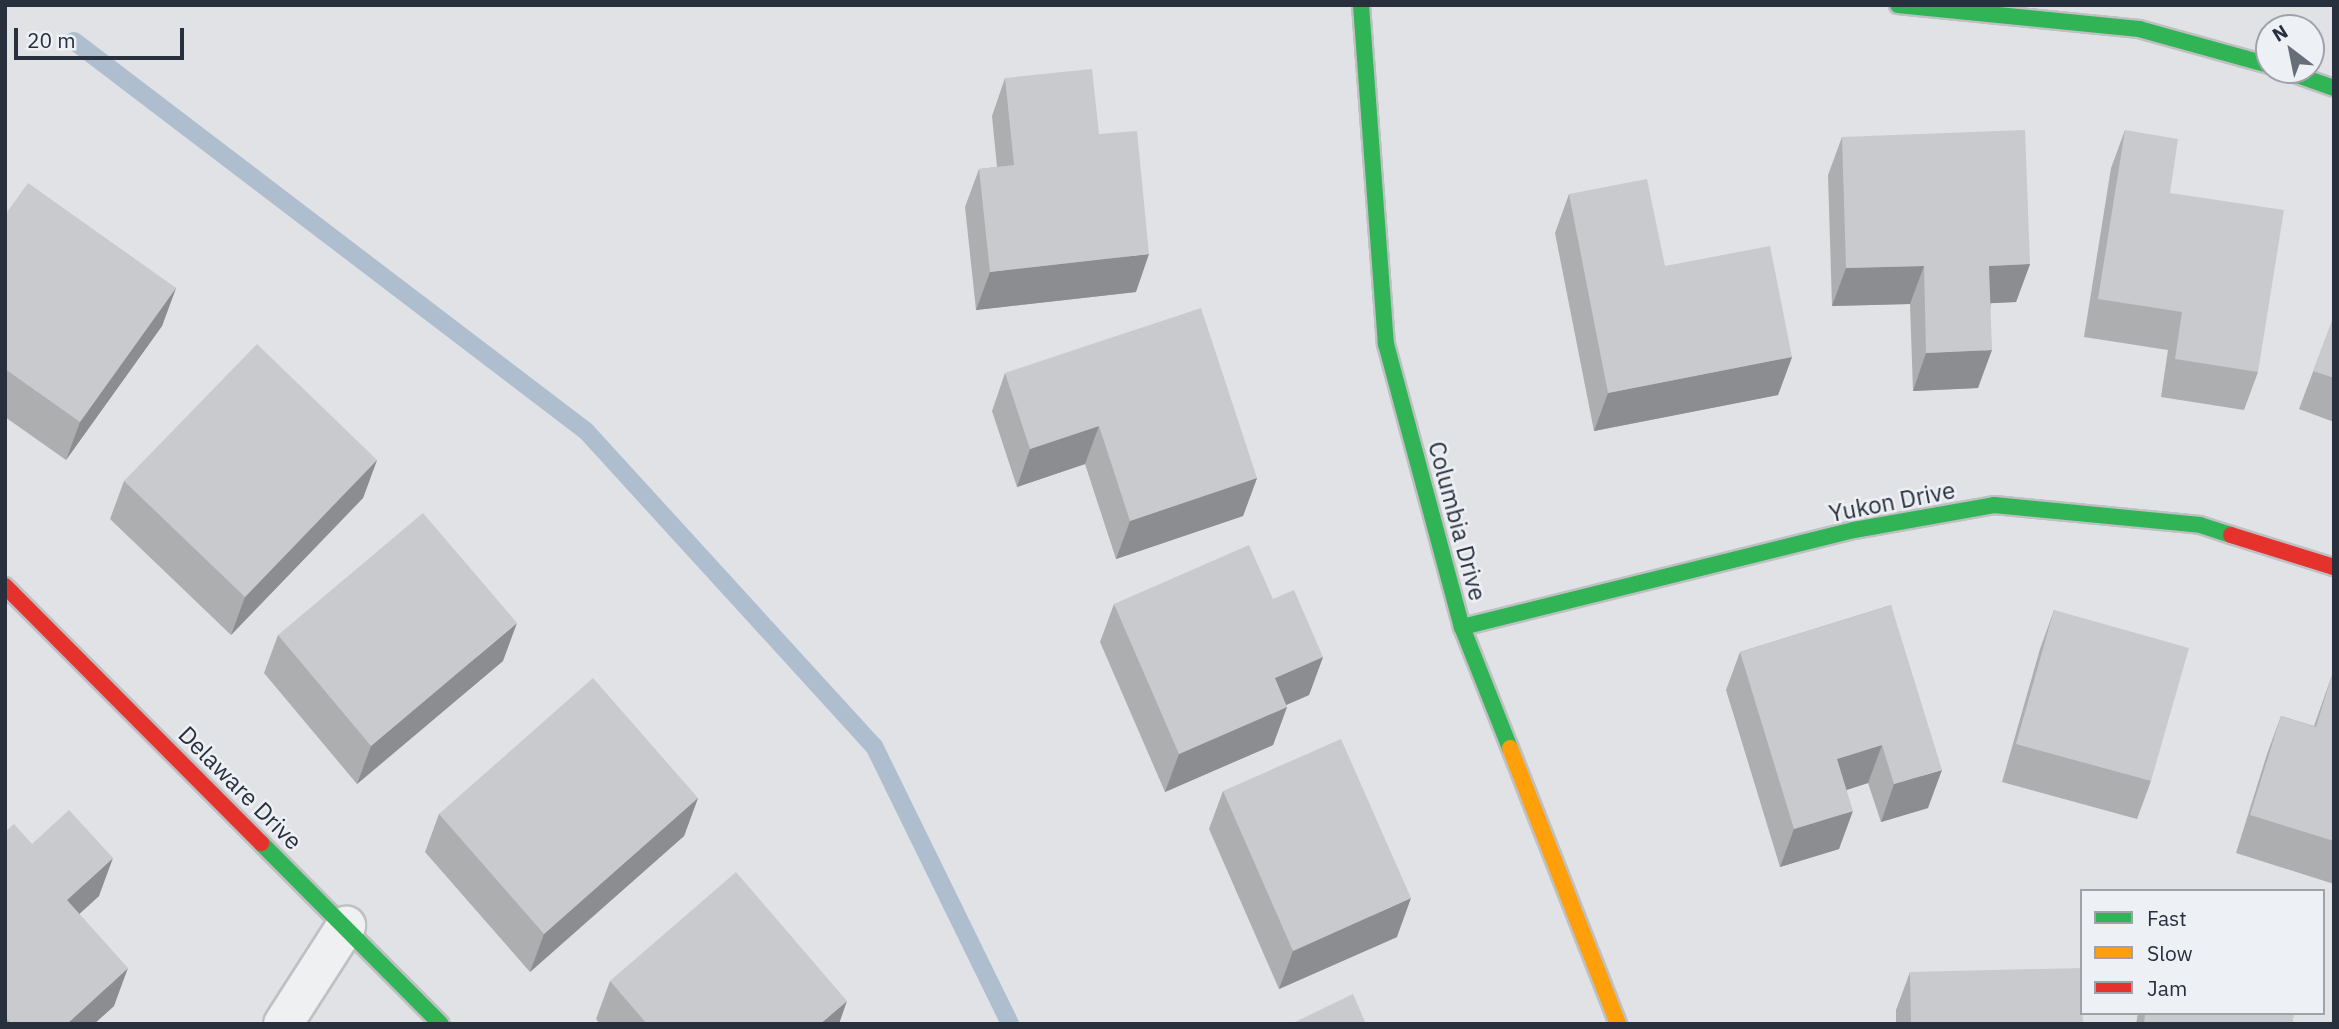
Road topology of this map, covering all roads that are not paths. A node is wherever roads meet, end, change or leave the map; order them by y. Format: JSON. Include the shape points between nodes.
{"nodes":[{"id":1,"x":1361,"y":5,"type":"edge"},
{"id":2,"x":1898,"y":5,"type":"edge"},
{"id":3,"x":2255,"y":61,"type":"edge"},
{"id":4,"x":2334,"y":567,"type":"edge"},
{"id":5,"x":5,"y":586,"type":"edge"},
{"id":6,"x":1462,"y":627,"type":"junction"},
{"id":7,"x":346,"y":926,"type":"junction"},
{"id":8,"x":283,"y":1024,"type":"edge"},
{"id":9,"x":441,"y":1024,"type":"edge"},
{"id":10,"x":1618,"y":1024,"type":"edge"}],
"edges":[{"from":1,"to":6,"type":"street","name":"Columbia Drive","via":[[1386,344]]},
{"from":2,"to":3,"type":"street","via":[[2139,29]]},
{"from":4,"to":6,"type":"street","name":"Yukon Drive","via":[[2200,525],[1994,505],[1854,530]]},
{"from":5,"to":7,"type":"street","name":"Delaware Drive"},
{"from":6,"to":10,"type":"street","name":"Columbia Drive"},
{"from":7,"to":8,"type":"street"},
{"from":7,"to":9,"type":"street","name":"Delaware Drive"}]}
